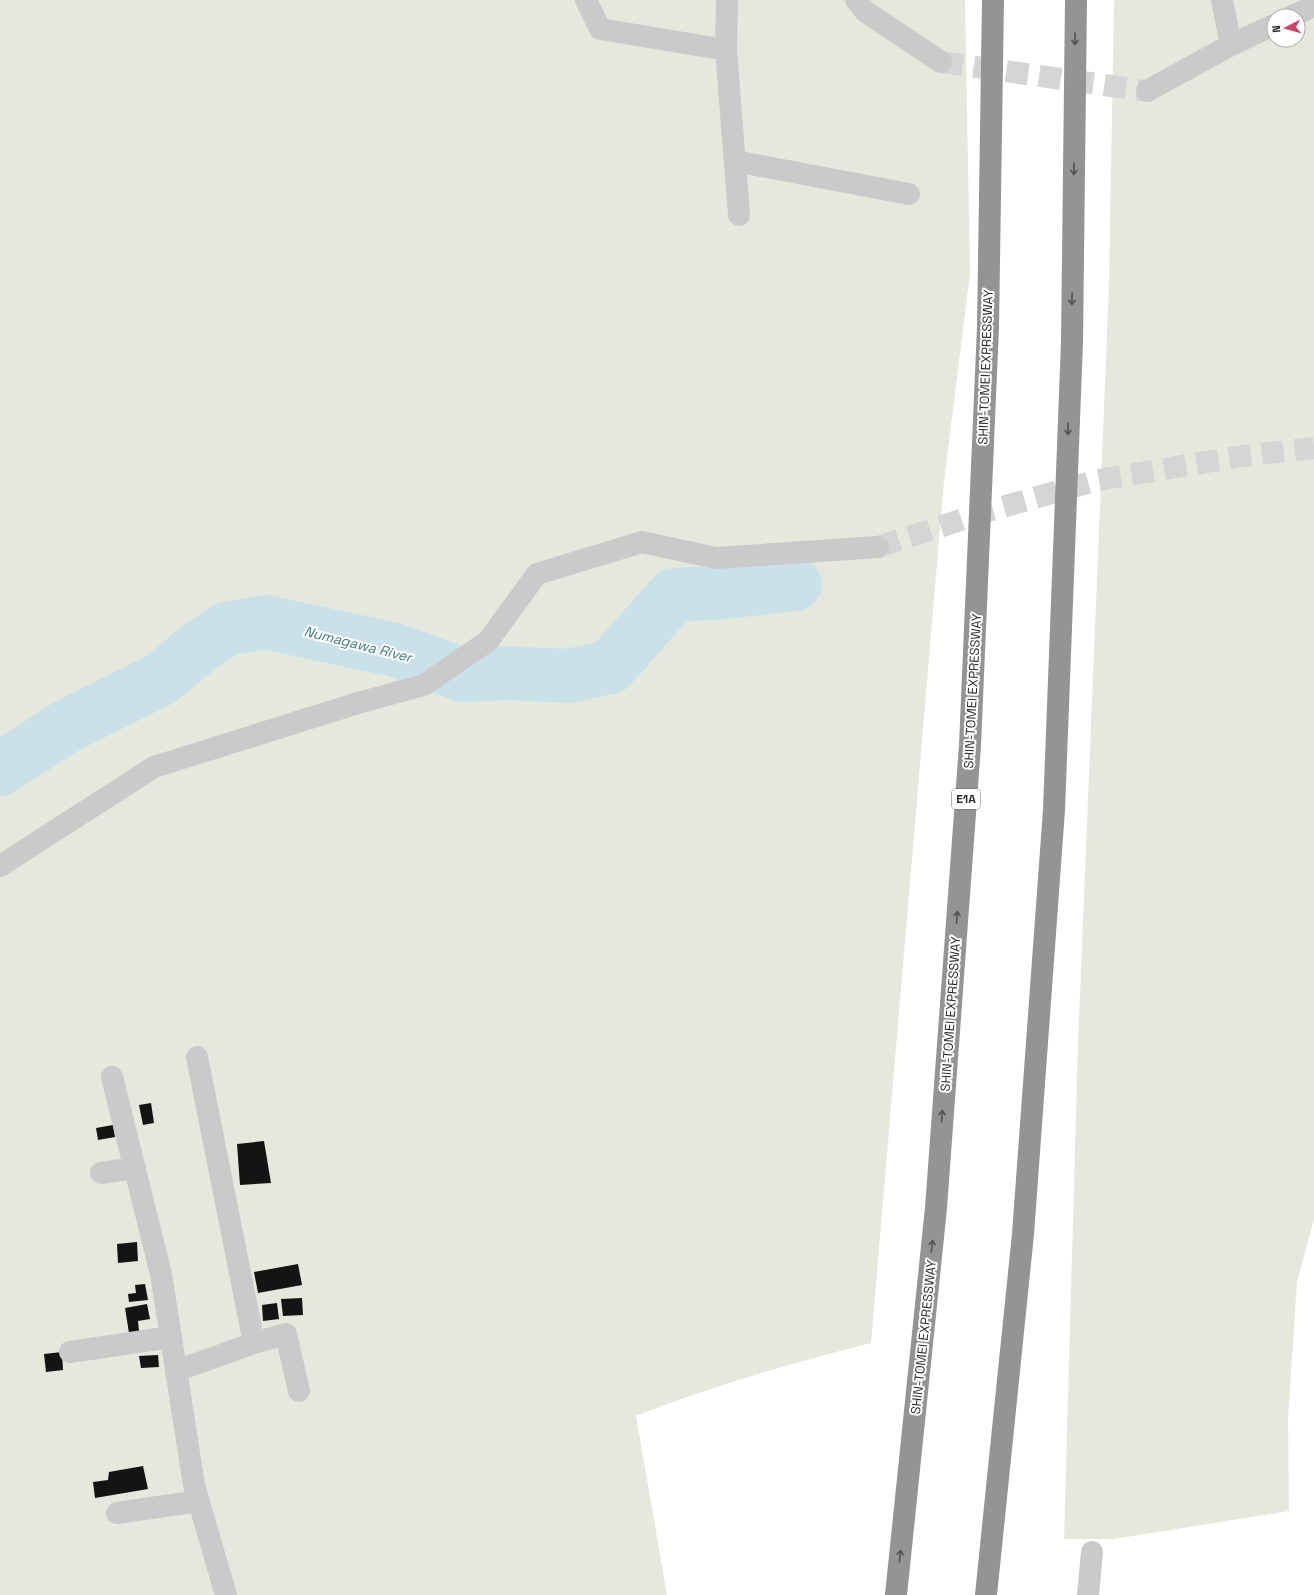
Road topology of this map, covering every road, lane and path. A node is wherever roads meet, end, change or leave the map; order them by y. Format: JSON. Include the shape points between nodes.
{"nodes":[{"id":1,"x":586,"y":0,"type":"edge"},
{"id":2,"x":727,"y":0,"type":"edge"},
{"id":3,"x":856,"y":0,"type":"edge"},
{"id":4,"x":993,"y":0,"type":"edge"},
{"id":5,"x":1076,"y":0,"type":"edge"},
{"id":6,"x":1222,"y":0,"type":"edge"},
{"id":7,"x":1266,"y":29,"type":"edge"},
{"id":8,"x":1231,"y":45,"type":"junction"},
{"id":9,"x":726,"y":50,"type":"junction"},
{"id":10,"x":941,"y":62,"type":"tunnel mouth"},
{"id":11,"x":1146,"y":91,"type":"tunnel mouth"},
{"id":12,"x":735,"y":161,"type":"junction"},
{"id":13,"x":909,"y":194,"type":"dead end"},
{"id":14,"x":739,"y":215,"type":"dead end"},
{"id":15,"x":878,"y":546,"type":"tunnel mouth"},
{"id":16,"x":0,"y":866,"type":"edge"},
{"id":17,"x":198,"y":1057,"type":"dead end"},
{"id":18,"x":112,"y":1077,"type":"dead end"},
{"id":19,"x":135,"y":1168,"type":"junction"},
{"id":20,"x":101,"y":1173,"type":"dead end"},
{"id":21,"x":171,"y":1337,"type":"junction"},
{"id":22,"x":254,"y":1343,"type":"junction"},
{"id":23,"x":70,"y":1352,"type":"dead end"},
{"id":24,"x":176,"y":1371,"type":"junction"},
{"id":25,"x":299,"y":1391,"type":"dead end"},
{"id":26,"x":199,"y":1501,"type":"junction"},
{"id":27,"x":117,"y":1513,"type":"dead end"},
{"id":28,"x":1092,"y":1552,"type":"dead end"},
{"id":29,"x":226,"y":1595,"type":"edge"},
{"id":30,"x":896,"y":1595,"type":"edge"},
{"id":31,"x":986,"y":1595,"type":"edge"},
{"id":32,"x":1088,"y":1595,"type":"edge"}],
"edges":[{"from":1,"to":9,"type":"street","via":[[600,29]]},
{"from":2,"to":9,"type":"street"},
{"from":3,"to":10,"type":"street","via":[[866,12]]},
{"from":30,"to":4,"type":"highway","name":"SHIN-TOMEI EXPRESSWAY","number":"E1A","one_way":true,"via":[[936,1208],[970,745],[988,327]]},
{"from":5,"to":31,"type":"highway","one_way":true,"via":[[1072,342],[1054,810],[1024,1234]]},
{"from":6,"to":8,"type":"street"},
{"from":7,"to":8,"type":"street"},
{"from":8,"to":11,"type":"street"},
{"from":9,"to":12,"type":"street"},
{"from":12,"to":13,"type":"street"},
{"from":12,"to":14,"type":"street"},
{"from":15,"to":16,"type":"street","via":[[716,558],[642,542],[537,574],[488,641],[424,686],[358,703],[154,767]]},
{"from":17,"to":22,"type":"street"},
{"from":18,"to":19,"type":"street"},
{"from":19,"to":20,"type":"street"},
{"from":19,"to":21,"type":"street","via":[[161,1274]]},
{"from":21,"to":23,"type":"street"},
{"from":21,"to":24,"type":"street"},
{"from":22,"to":24,"type":"street"},
{"from":22,"to":25,"type":"street","via":[[286,1334]]},
{"from":24,"to":26,"type":"street","via":[[194,1485]]},
{"from":26,"to":27,"type":"street"},
{"from":26,"to":29,"type":"street"},
{"from":28,"to":32,"type":"street"}]}
